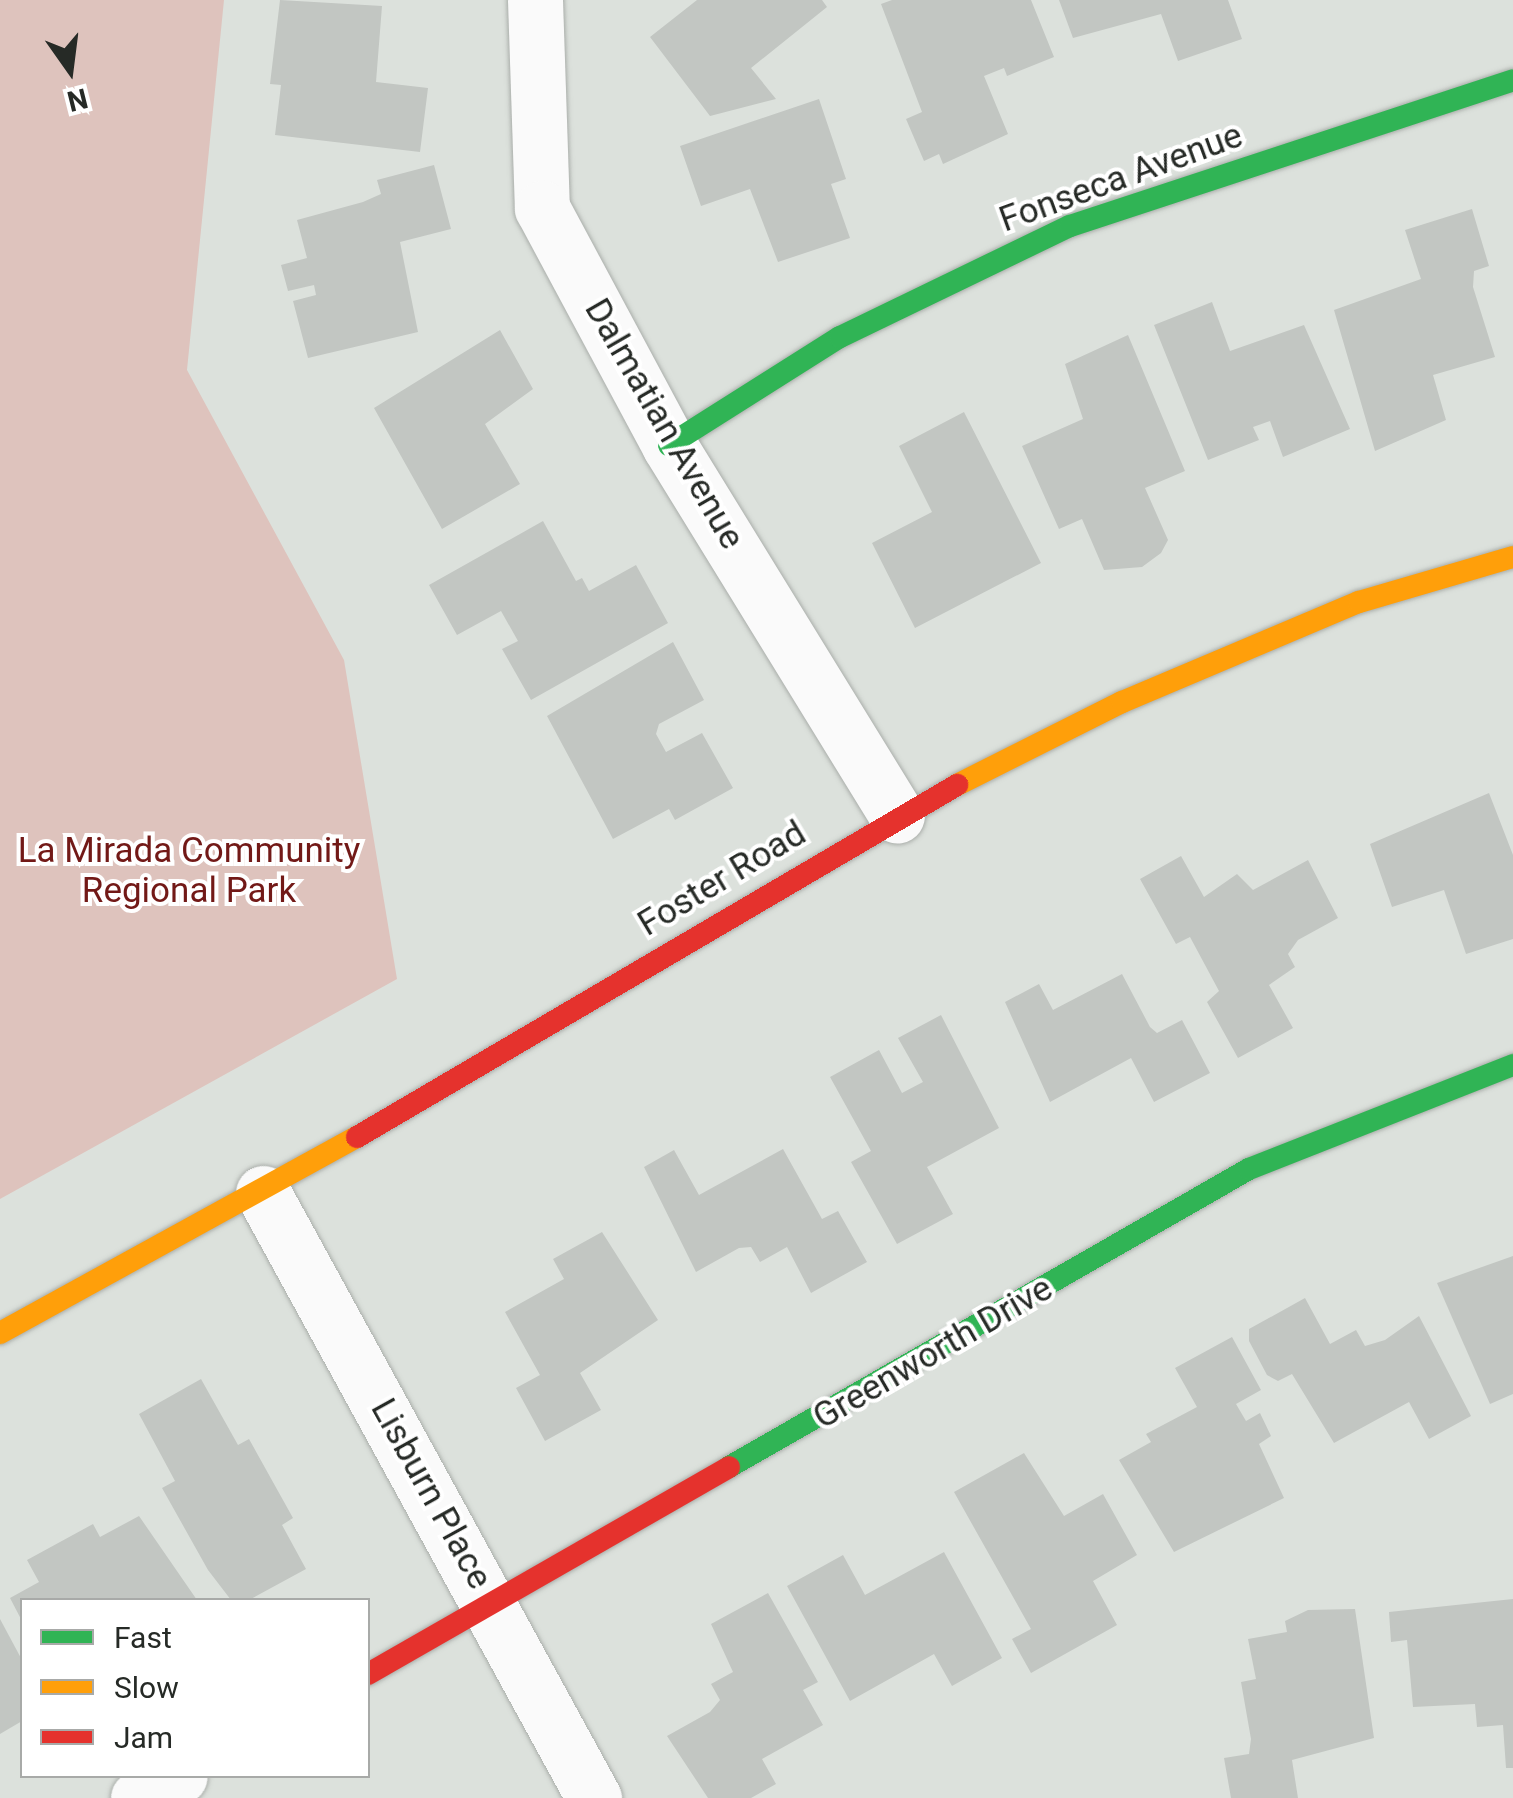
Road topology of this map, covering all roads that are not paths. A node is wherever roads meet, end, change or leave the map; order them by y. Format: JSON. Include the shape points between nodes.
{"nodes":[{"id":1,"x":534,"y":0,"type":"edge"},
{"id":2,"x":1513,"y":80,"type":"edge"},
{"id":3,"x":669,"y":446,"type":"junction"},
{"id":4,"x":1513,"y":556,"type":"edge"},
{"id":5,"x":897,"y":815,"type":"junction"},
{"id":6,"x":1513,"y":1065,"type":"edge"},
{"id":7,"x":263,"y":1194,"type":"junction"},
{"id":8,"x":0,"y":1332,"type":"edge"},
{"id":9,"x":492,"y":1606,"type":"junction"},
{"id":10,"x":370,"y":1673,"type":"edge"},
{"id":11,"x":176,"y":1778,"type":"edge"},
{"id":12,"x":138,"y":1798,"type":"edge"},
{"id":13,"x":594,"y":1798,"type":"edge"}],
"edges":[{"from":1,"to":3,"type":"street","name":"Dalmatian Avenue","via":[[542,208]]},
{"from":2,"to":3,"type":"street","name":"Fonseca Avenue","via":[[1070,226],[840,336]]},
{"from":3,"to":5,"type":"street","name":"Dalmatian Avenue"},
{"from":4,"to":5,"type":"street","name":"Foster Road","via":[[1322,617],[1122,702]]},
{"from":5,"to":7,"type":"street","name":"Foster Road"},
{"from":6,"to":9,"type":"street","name":"Greenworth Drive","via":[[1249,1170]]},
{"from":7,"to":8,"type":"street","name":"Foster Road"},
{"from":7,"to":9,"type":"street","name":"Lisburn Place"},
{"from":9,"to":10,"type":"street","name":"Greenworth Drive"},
{"from":9,"to":13,"type":"street","name":"Lisburn Place"},
{"from":11,"to":12,"type":"street"}]}
